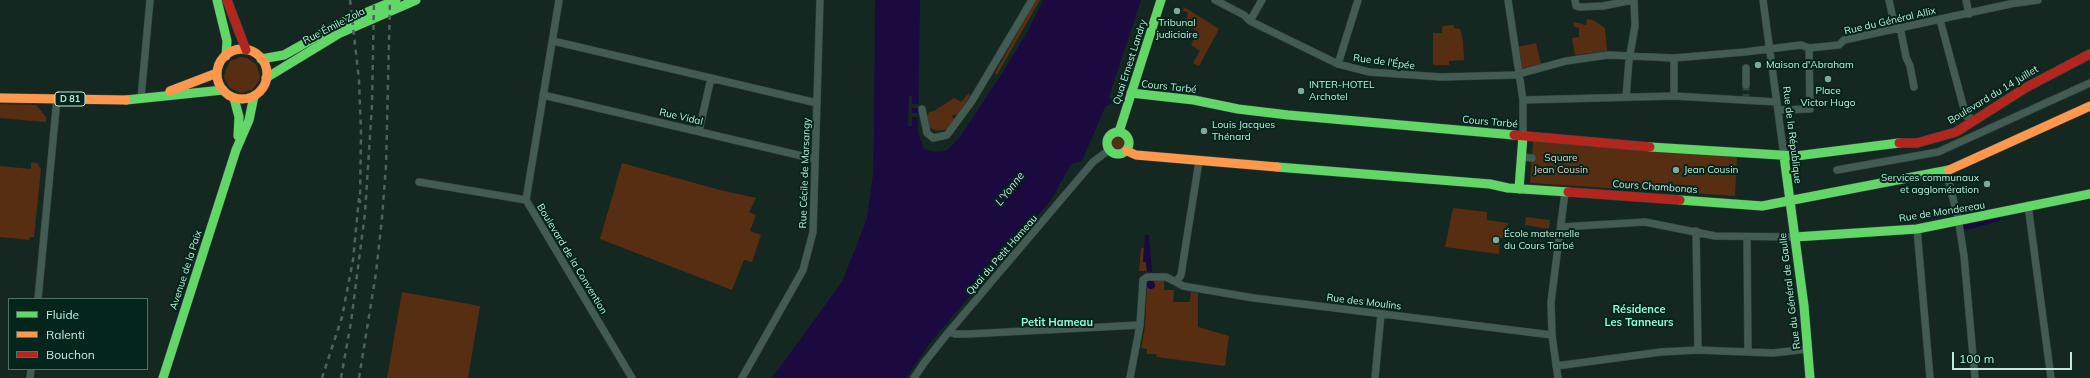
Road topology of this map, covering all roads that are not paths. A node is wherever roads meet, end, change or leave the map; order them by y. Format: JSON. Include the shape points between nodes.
{"nodes":[{"id":1,"x":150,"y":0,"type":"edge"},
{"id":2,"x":217,"y":0,"type":"edge"},
{"id":3,"x":227,"y":0,"type":"edge"},
{"id":4,"x":416,"y":0,"type":"edge"},
{"id":5,"x":559,"y":0,"type":"edge"},
{"id":6,"x":820,"y":0,"type":"edge"},
{"id":7,"x":1032,"y":0,"type":"edge"},
{"id":8,"x":1161,"y":0,"type":"edge"},
{"id":9,"x":1215,"y":0,"type":"edge"},
{"id":10,"x":1262,"y":0,"type":"edge"},
{"id":11,"x":1358,"y":0,"type":"edge"},
{"id":12,"x":1508,"y":0,"type":"edge"},
{"id":13,"x":1575,"y":0,"type":"edge"},
{"id":14,"x":1633,"y":0,"type":"edge"},
{"id":15,"x":1763,"y":0,"type":"edge"},
{"id":16,"x":1889,"y":0,"type":"edge"},
{"id":17,"x":1966,"y":0,"type":"edge"},
{"id":18,"x":2038,"y":0,"type":"edge"},
{"id":19,"x":399,"y":3,"type":"edge"},
{"id":20,"x":1969,"y":14,"type":"junction"},
{"id":21,"x":1940,"y":20,"type":"junction"},
{"id":22,"x":1250,"y":21,"type":"junction"},
{"id":23,"x":1898,"y":28,"type":"junction"},
{"id":24,"x":553,"y":41,"type":"junction"},
{"id":25,"x":1770,"y":47,"type":"junction"},
{"id":26,"x":1809,"y":48,"type":"junction"},
{"id":27,"x":246,"y":50,"type":"junction"},
{"id":28,"x":2090,"y":54,"type":"edge"},
{"id":29,"x":1631,"y":55,"type":"junction"},
{"id":30,"x":226,"y":56,"type":"junction"},
{"id":31,"x":1674,"y":58,"type":"junction"},
{"id":32,"x":261,"y":59,"type":"junction"},
{"id":33,"x":1338,"y":64,"type":"junction"},
{"id":34,"x":1746,"y":68,"type":"dead end"},
{"id":35,"x":217,"y":73,"type":"junction"},
{"id":36,"x":1518,"y":73,"type":"junction"},
{"id":37,"x":266,"y":78,"type":"junction"},
{"id":38,"x":711,"y":78,"type":"junction"},
{"id":39,"x":2090,"y":83,"type":"edge"},
{"id":40,"x":1746,"y":85,"type":"tunnel mouth"},
{"id":41,"x":1914,"y":87,"type":"dead end"},
{"id":42,"x":223,"y":90,"type":"junction"},
{"id":43,"x":1131,"y":93,"type":"junction"},
{"id":44,"x":543,"y":95,"type":"junction"},
{"id":45,"x":159,"y":96,"type":"junction"},
{"id":46,"x":254,"y":96,"type":"junction"},
{"id":47,"x":1626,"y":96,"type":"junction"},
{"id":48,"x":1674,"y":96,"type":"junction"},
{"id":49,"x":0,"y":98,"type":"edge"},
{"id":50,"x":57,"y":98,"type":"junction"},
{"id":51,"x":141,"y":98,"type":"junction"},
{"id":52,"x":234,"y":98,"type":"junction"},
{"id":53,"x":1523,"y":100,"type":"junction"},
{"id":54,"x":1777,"y":102,"type":"junction"},
{"id":55,"x":818,"y":103,"type":"junction"},
{"id":56,"x":2090,"y":106,"type":"edge"},
{"id":57,"x":922,"y":109,"type":"dead end"},
{"id":58,"x":1778,"y":110,"type":"junction"},
{"id":59,"x":1975,"y":120,"type":"junction"},
{"id":60,"x":698,"y":131,"type":"junction"},
{"id":61,"x":1119,"y":132,"type":"junction"},
{"id":62,"x":1523,"y":136,"type":"junction"},
{"id":63,"x":236,"y":150,"type":"junction"},
{"id":64,"x":1110,"y":150,"type":"junction"},
{"id":65,"x":1127,"y":151,"type":"junction"},
{"id":66,"x":1784,"y":156,"type":"junction"},
{"id":67,"x":1521,"y":157,"type":"junction"},
{"id":68,"x":1532,"y":158,"type":"dead end"},
{"id":69,"x":815,"y":159,"type":"junction"},
{"id":70,"x":1199,"y":161,"type":"junction"},
{"id":71,"x":1837,"y":170,"type":"dead end"},
{"id":72,"x":1946,"y":171,"type":"junction"},
{"id":73,"x":419,"y":182,"type":"dead end"},
{"id":74,"x":1519,"y":189,"type":"junction"},
{"id":75,"x":1565,"y":192,"type":"junction"},
{"id":76,"x":2090,"y":194,"type":"edge"},
{"id":77,"x":526,"y":200,"type":"junction"},
{"id":78,"x":1789,"y":201,"type":"junction"},
{"id":79,"x":2028,"y":205,"type":"junction"},
{"id":80,"x":1959,"y":221,"type":"junction"},
{"id":81,"x":1561,"y":227,"type":"junction"},
{"id":82,"x":1917,"y":229,"type":"junction"},
{"id":83,"x":1696,"y":231,"type":"junction"},
{"id":84,"x":1795,"y":237,"type":"junction"},
{"id":85,"x":1747,"y":238,"type":"junction"},
{"id":86,"x":1176,"y":282,"type":"junction"},
{"id":87,"x":38,"y":298,"type":"edge"},
{"id":88,"x":1381,"y":314,"type":"junction"},
{"id":89,"x":1140,"y":325,"type":"junction"},
{"id":90,"x":949,"y":332,"type":"junction"},
{"id":91,"x":1552,"y":335,"type":"junction"},
{"id":92,"x":1808,"y":349,"type":"junction"},
{"id":93,"x":1698,"y":350,"type":"junction"},
{"id":94,"x":1748,"y":352,"type":"junction"},
{"id":95,"x":1556,"y":366,"type":"junction"},
{"id":96,"x":163,"y":378,"type":"edge"},
{"id":97,"x":632,"y":378,"type":"edge"},
{"id":98,"x":742,"y":378,"type":"edge"},
{"id":99,"x":914,"y":378,"type":"edge"},
{"id":100,"x":1130,"y":378,"type":"edge"},
{"id":101,"x":1375,"y":378,"type":"edge"},
{"id":102,"x":1558,"y":378,"type":"edge"},
{"id":103,"x":1810,"y":378,"type":"edge"},
{"id":104,"x":1930,"y":378,"type":"edge"},
{"id":105,"x":1975,"y":378,"type":"edge"},
{"id":106,"x":2051,"y":378,"type":"edge"}],
"edges":[{"from":1,"to":51,"type":"street"},
{"from":2,"to":30,"type":"main road","via":[[227,41]]},
{"from":3,"to":27,"type":"main road"},
{"from":4,"to":19,"type":"main road","name":"Rue Émile Zola"},
{"from":5,"to":24,"type":"street","name":"Boulevard de la Convention"},
{"from":6,"to":55,"type":"street","name":"Rue Cécile de Marsangy"},
{"from":7,"to":57,"type":"street","via":[[972,101],[947,135],[933,138],[927,133]]},
{"from":8,"to":43,"type":"main road","name":"Quai Ernest Landry"},
{"from":9,"to":22,"type":"street","name":"Rue de l'Épée","via":[[1244,15]]},
{"from":10,"to":22,"type":"street"},
{"from":11,"to":33,"type":"street"},
{"from":12,"to":36,"type":"street"},
{"from":13,"to":14,"type":"street","via":[[1576,6],[1580,7],[1603,6]]},
{"from":14,"to":29,"type":"street","via":[[1635,26]]},
{"from":15,"to":25,"type":"street","name":"Rue de la République"},
{"from":16,"to":23,"type":"street"},
{"from":17,"to":20,"type":"street"},
{"from":18,"to":20,"type":"street","name":"Rue du Général Allix"},
{"from":19,"to":32,"type":"main road","name":"Rue Émile Zola","via":[[339,24],[284,55]]},
{"from":19,"to":37,"type":"main road","name":"Rue Émile Zola","via":[[316,46]]},
{"from":20,"to":21,"type":"street","name":"Rue du Général Allix"},
{"from":21,"to":23,"type":"street","name":"Rue du Général Allix"},
{"from":21,"to":59,"type":"street","via":[[1966,116]]},
{"from":22,"to":33,"type":"street","name":"Rue de l'Épée"},
{"from":23,"to":26,"type":"street","name":"Rue du Général Allix","via":[[1844,40],[1839,45]]},
{"from":23,"to":41,"type":"street"},
{"from":24,"to":38,"type":"street"},
{"from":24,"to":44,"type":"street","name":"Boulevard de la Convention"},
{"from":25,"to":26,"type":"street","name":"Rue du Général Allix","via":[[1801,45]]},
{"from":25,"to":31,"type":"street","name":"Rue du Général Allix","via":[[1745,52]]},
{"from":25,"to":54,"type":"street","name":"Rue de la République"},
{"from":26,"to":58,"type":"street","via":[[1810,109]]},
{"from":27,"to":30,"type":"main road","via":[[237,50]]},
{"from":27,"to":32,"type":"main road"},
{"from":28,"to":59,"type":"main road","name":"Boulevard du 14 Juillet","via":[[2027,87]]},
{"from":29,"to":31,"type":"street","name":"Rue du Général Allix","via":[[1638,58]]},
{"from":29,"to":36,"type":"street","name":"Rue de l'Épée","via":[[1585,58]]},
{"from":29,"to":47,"type":"street"},
{"from":30,"to":35,"type":"main road","via":[[220,63]]},
{"from":31,"to":48,"type":"street"},
{"from":32,"to":37,"type":"main road","via":[[266,70]]},
{"from":33,"to":36,"type":"street","name":"Rue de l'Épée","via":[[1369,72],[1411,76],[1503,76]]},
{"from":34,"to":40,"type":"street"},
{"from":35,"to":42,"type":"main road","via":[[218,82]]},
{"from":35,"to":45,"type":"main road","number":"D 81"},
{"from":36,"to":53,"type":"street"},
{"from":37,"to":46,"type":"main road","via":[[261,90]]},
{"from":38,"to":55,"type":"street"},
{"from":38,"to":60,"type":"street"},
{"from":39,"to":71,"type":"street","via":[[1933,153]]},
{"from":42,"to":45,"type":"main road","number":"D 81"},
{"from":42,"to":52,"type":"main road"},
{"from":43,"to":61,"type":"main road","name":"Quai Ernest Landry"},
{"from":43,"to":62,"type":"main road","name":"Cours Tarbé","via":[[1288,115]]},
{"from":44,"to":60,"type":"street","name":"Rue Vidal"},
{"from":44,"to":77,"type":"street","name":"Boulevard de la Convention"},
{"from":45,"to":51,"type":"main road","number":"D 81"},
{"from":46,"to":52,"type":"main road","via":[[246,99]]},
{"from":46,"to":63,"type":"main road","via":[[249,120]]},
{"from":47,"to":48,"type":"street"},
{"from":47,"to":53,"type":"street"},
{"from":48,"to":54,"type":"street"},
{"from":49,"to":50,"type":"main road","number":"D 81"},
{"from":50,"to":51,"type":"main road","number":"D 81"},
{"from":50,"to":87,"type":"street"},
{"from":52,"to":63,"type":"main road","via":[[240,122]]},
{"from":53,"to":62,"type":"street"},
{"from":54,"to":58,"type":"street","name":"Rue de la République"},
{"from":55,"to":69,"type":"street","name":"Rue Cécile de Marsangy"},
{"from":56,"to":72,"type":"main road"},
{"from":58,"to":66,"type":"street","name":"Rue de la République"},
{"from":59,"to":66,"type":"main road","name":"Boulevard du 14 Juillet","via":[[1956,132],[1917,142]]},
{"from":60,"to":69,"type":"street","name":"Rue Vidal"},
{"from":61,"to":64,"type":"main road","name":"Quai Ernest Landry","via":[[1112,134],[1108,140]]},
{"from":61,"to":65,"type":"main road","via":[[1126,134],[1129,140]]},
{"from":62,"to":66,"type":"main road"},
{"from":62,"to":67,"type":"main road","name":"Cours Tarbé"},
{"from":63,"to":96,"type":"main road","name":"Avenue de la Paix"},
{"from":64,"to":65,"type":"main road","via":[[1119,154]]},
{"from":64,"to":90,"type":"street","name":"Quai du Petit Hameau","via":[[1093,162]]},
{"from":65,"to":70,"type":"main road","via":[[1136,155]]},
{"from":66,"to":78,"type":"main road","name":"Rue de la République"},
{"from":67,"to":68,"type":"street"},
{"from":67,"to":74,"type":"main road","name":"Cours Tarbé"},
{"from":69,"to":98,"type":"street","name":"Rue Cécile de Marsangy","via":[[814,220],[803,270]]},
{"from":70,"to":74,"type":"main road","via":[[1490,184],[1500,188]]},
{"from":70,"to":86,"type":"street","via":[[1181,275]]},
{"from":72,"to":78,"type":"main road"},
{"from":72,"to":80,"type":"street"},
{"from":73,"to":77,"type":"street"},
{"from":74,"to":75,"type":"main road","name":"Cours Chambonas"},
{"from":75,"to":78,"type":"main road","name":"Cours Chambonas","via":[[1762,206]]},
{"from":75,"to":81,"type":"street"},
{"from":76,"to":79,"type":"main road","name":"Rue de Mondereau"},
{"from":77,"to":97,"type":"street","name":"Boulevard de la Convention"},
{"from":78,"to":84,"type":"main road","name":"Rue du Général de Gaulle"},
{"from":79,"to":80,"type":"main road","name":"Rue de Mondereau"},
{"from":79,"to":106,"type":"street"},
{"from":80,"to":82,"type":"main road","name":"Rue de Mondereau"},
{"from":80,"to":105,"type":"street"},
{"from":81,"to":83,"type":"street","via":[[1645,222]]},
{"from":81,"to":91,"type":"street","via":[[1552,288]]},
{"from":82,"to":84,"type":"main road","name":"Rue de Mondereau"},
{"from":82,"to":104,"type":"street"},
{"from":83,"to":85,"type":"street","via":[[1715,236]]},
{"from":83,"to":93,"type":"street"},
{"from":84,"to":85,"type":"street"},
{"from":84,"to":92,"type":"main road","name":"Rue du Général de Gaulle"},
{"from":85,"to":94,"type":"street"},
{"from":86,"to":88,"type":"street","name":"Rue des Moulins","via":[[1183,286],[1254,298]]},
{"from":86,"to":89,"type":"street","name":"Rue des Moulins","via":[[1166,277],[1150,276],[1143,280]]},
{"from":88,"to":91,"type":"street","name":"Rue des Moulins"},
{"from":88,"to":101,"type":"street"},
{"from":89,"to":90,"type":"street","via":[[968,334]]},
{"from":89,"to":100,"type":"street"},
{"from":90,"to":99,"type":"street","name":"Quai du Petit Hameau"},
{"from":91,"to":95,"type":"street"},
{"from":92,"to":94,"type":"street","via":[[1772,353]]},
{"from":92,"to":103,"type":"main road","name":"Rue du Général de Gaulle"},
{"from":93,"to":94,"type":"street"},
{"from":93,"to":95,"type":"street","via":[[1661,352]]},
{"from":95,"to":102,"type":"street"}]}
